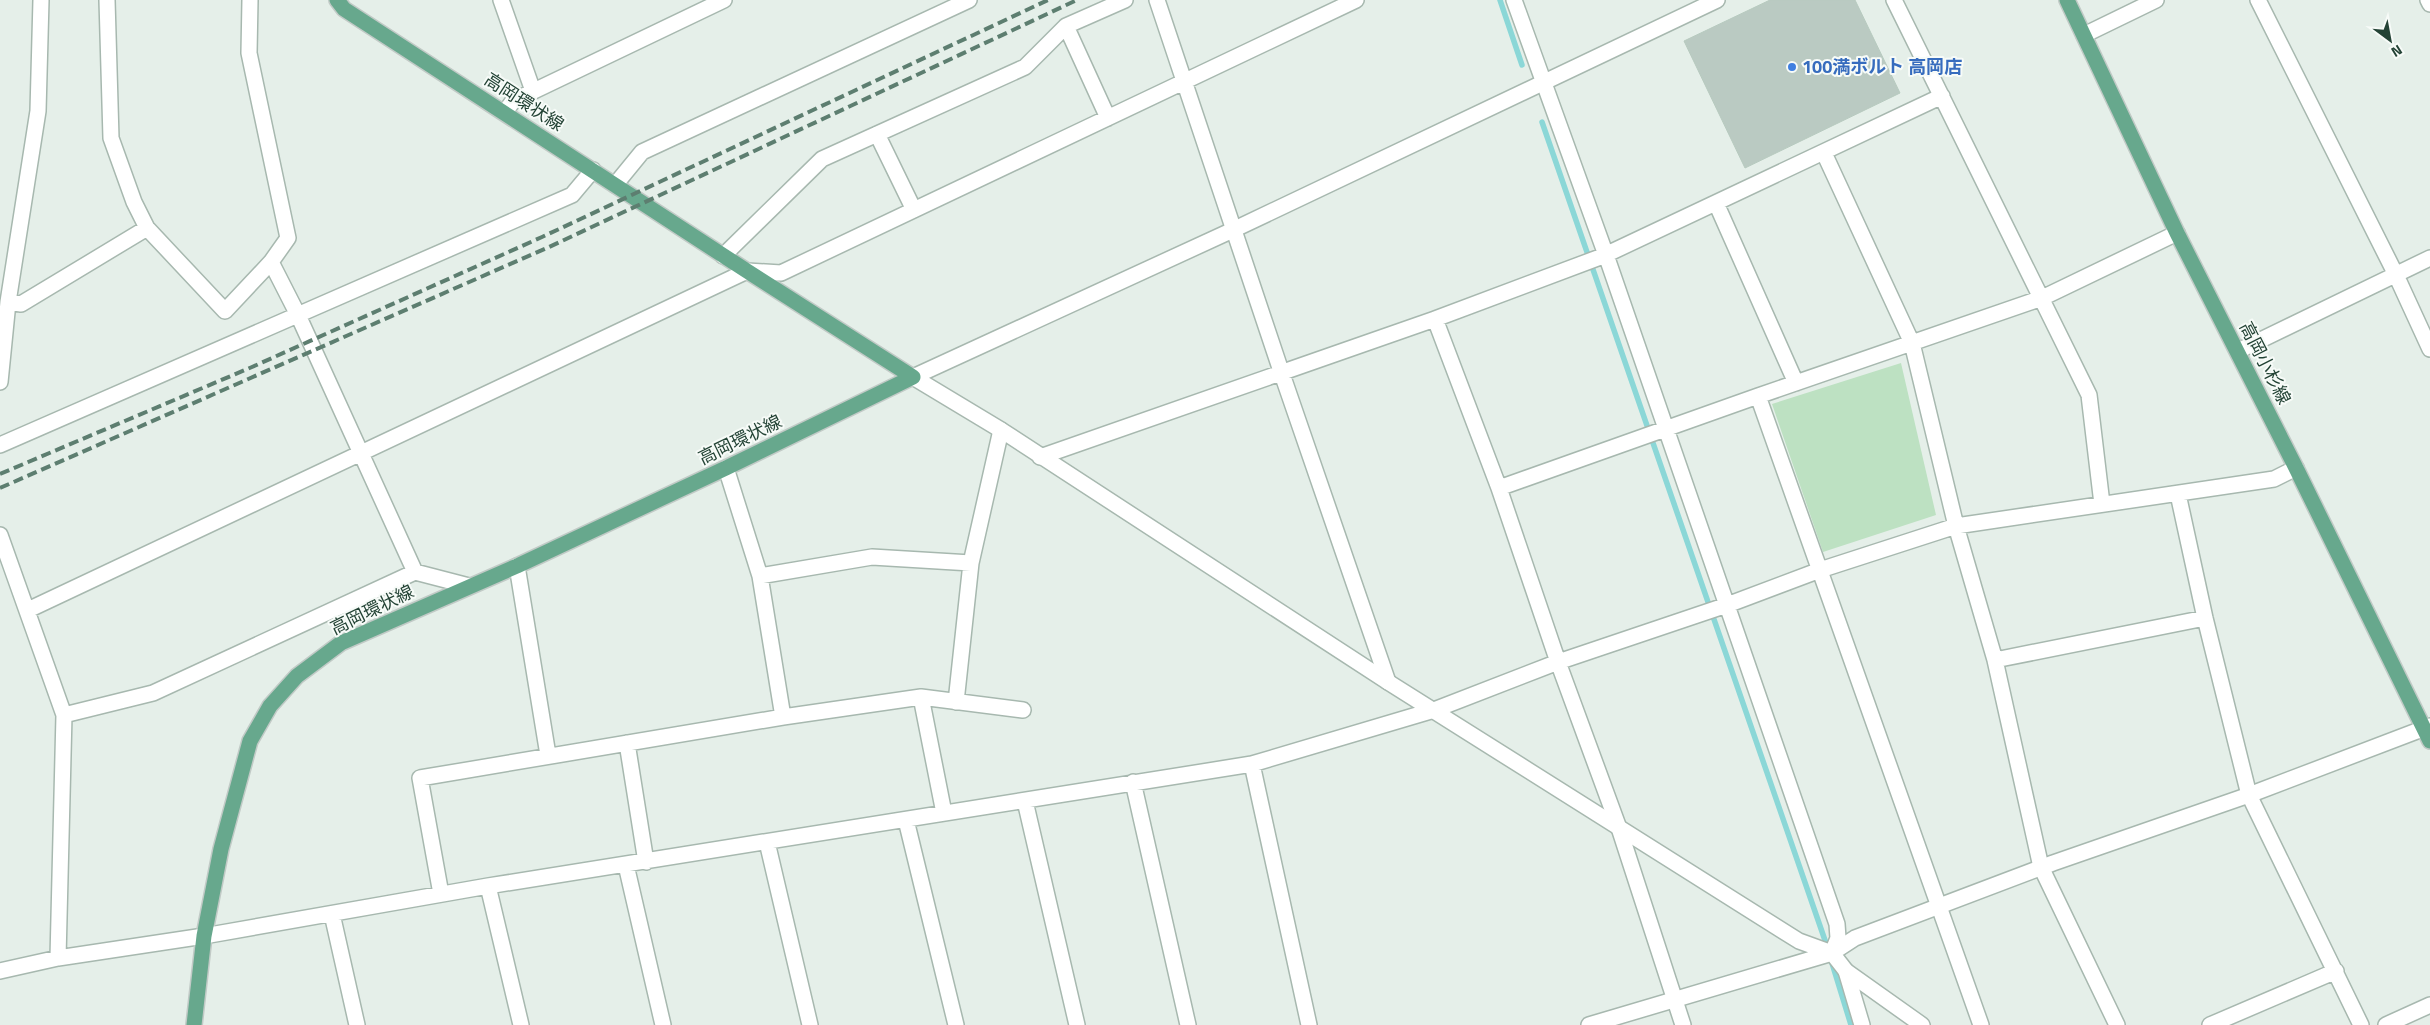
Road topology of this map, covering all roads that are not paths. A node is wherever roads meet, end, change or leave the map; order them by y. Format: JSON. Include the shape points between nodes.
{"nodes":[{"id":1,"x":41,"y":0,"type":"edge"},
{"id":2,"x":108,"y":0,"type":"edge"},
{"id":3,"x":250,"y":0,"type":"edge"},
{"id":4,"x":337,"y":0,"type":"edge"},
{"id":5,"x":501,"y":0,"type":"edge"},
{"id":6,"x":724,"y":0,"type":"edge"},
{"id":7,"x":1125,"y":0,"type":"edge"},
{"id":8,"x":1157,"y":0,"type":"edge"},
{"id":9,"x":1356,"y":0,"type":"edge"},
{"id":10,"x":1514,"y":0,"type":"edge"},
{"id":11,"x":1716,"y":0,"type":"edge"},
{"id":12,"x":1894,"y":0,"type":"edge"},
{"id":13,"x":2067,"y":0,"type":"edge"},
{"id":14,"x":2156,"y":0,"type":"edge"},
{"id":15,"x":2258,"y":0,"type":"edge"},
{"id":16,"x":2428,"y":0,"type":"edge"},
{"id":17,"x":964,"y":1,"type":"edge"},
{"id":18,"x":2430,"y":4,"type":"edge"},
{"id":19,"x":1326,"y":6,"type":"edge"},
{"id":20,"x":1066,"y":26,"type":"junction"},
{"id":21,"x":2084,"y":35,"type":"junction"},
{"id":22,"x":1184,"y":81,"type":"junction"},
{"id":23,"x":1543,"y":81,"type":"junction"},
{"id":24,"x":533,"y":91,"type":"junction"},
{"id":25,"x":1942,"y":96,"type":"junction"},
{"id":26,"x":505,"y":112,"type":"junction"},
{"id":27,"x":1108,"y":118,"type":"junction"},
{"id":28,"x":877,"y":134,"type":"junction"},
{"id":29,"x":1824,"y":152,"type":"junction"},
{"id":30,"x":593,"y":170,"type":"junction"},
{"id":31,"x":615,"y":185,"type":"junction"},
{"id":32,"x":1716,"y":203,"type":"junction"},
{"id":33,"x":914,"y":210,"type":"junction"},
{"id":34,"x":147,"y":228,"type":"junction"},
{"id":35,"x":1235,"y":229,"type":"junction"},
{"id":36,"x":2177,"y":233,"type":"junction"},
{"id":37,"x":723,"y":256,"type":"junction"},
{"id":38,"x":1604,"y":256,"type":"junction"},
{"id":39,"x":2430,"y":258,"type":"edge"},
{"id":40,"x":271,"y":262,"type":"junction"},
{"id":41,"x":747,"y":271,"type":"junction"},
{"id":42,"x":2396,"y":275,"type":"junction"},
{"id":43,"x":2042,"y":298,"type":"junction"},
{"id":44,"x":8,"y":302,"type":"junction"},
{"id":45,"x":298,"y":314,"type":"junction"},
{"id":46,"x":1435,"y":320,"type":"junction"},
{"id":47,"x":1912,"y":343,"type":"junction"},
{"id":48,"x":2430,"y":349,"type":"edge"},
{"id":49,"x":2238,"y":350,"type":"junction"},
{"id":50,"x":1281,"y":371,"type":"junction"},
{"id":51,"x":913,"y":376,"type":"junction"},
{"id":52,"x":0,"y":382,"type":"edge"},
{"id":53,"x":1796,"y":383,"type":"junction"},
{"id":54,"x":1758,"y":396,"type":"junction"},
{"id":55,"x":1665,"y":429,"type":"junction"},
{"id":56,"x":1002,"y":430,"type":"junction"},
{"id":57,"x":0,"y":445,"type":"edge"},
{"id":58,"x":360,"y":453,"type":"junction"},
{"id":59,"x":1040,"y":457,"type":"junction"},
{"id":60,"x":726,"y":468,"type":"junction"},
{"id":61,"x":2296,"y":468,"type":"junction"},
{"id":62,"x":1499,"y":488,"type":"junction"},
{"id":63,"x":2178,"y":494,"type":"junction"},
{"id":64,"x":2102,"y":504,"type":"junction"},
{"id":65,"x":1956,"y":526,"type":"junction"},
{"id":66,"x":0,"y":535,"type":"edge"},
{"id":67,"x":3,"y":558,"type":"edge"},
{"id":68,"x":971,"y":564,"type":"junction"},
{"id":69,"x":517,"y":566,"type":"junction"},
{"id":70,"x":1820,"y":570,"type":"junction"},
{"id":71,"x":415,"y":572,"type":"junction"},
{"id":72,"x":760,"y":576,"type":"junction"},
{"id":73,"x":469,"y":586,"type":"junction"},
{"id":74,"x":1726,"y":605,"type":"junction"},
{"id":75,"x":28,"y":610,"type":"junction"},
{"id":76,"x":2205,"y":618,"type":"junction"},
{"id":77,"x":1995,"y":660,"type":"junction"},
{"id":78,"x":1558,"y":662,"type":"junction"},
{"id":79,"x":1388,"y":682,"type":"junction"},
{"id":80,"x":921,"y":698,"type":"junction"},
{"id":81,"x":956,"y":702,"type":"junction"},
{"id":82,"x":1023,"y":710,"type":"dead end"},
{"id":83,"x":1434,"y":710,"type":"junction"},
{"id":84,"x":64,"y":715,"type":"junction"},
{"id":85,"x":783,"y":717,"type":"junction"},
{"id":86,"x":2428,"y":732,"type":"edge"},
{"id":87,"x":627,"y":743,"type":"junction"},
{"id":88,"x":548,"y":755,"type":"junction"},
{"id":89,"x":1252,"y":764,"type":"junction"},
{"id":90,"x":1134,"y":782,"type":"junction"},
{"id":91,"x":2249,"y":795,"type":"junction"},
{"id":92,"x":1024,"y":801,"type":"junction"},
{"id":93,"x":944,"y":813,"type":"junction"},
{"id":94,"x":906,"y":820,"type":"junction"},
{"id":95,"x":1619,"y":828,"type":"junction"},
{"id":96,"x":766,"y":842,"type":"junction"},
{"id":97,"x":646,"y":862,"type":"junction"},
{"id":98,"x":626,"y":865,"type":"junction"},
{"id":99,"x":2041,"y":867,"type":"junction"},
{"id":100,"x":488,"y":886,"type":"junction"},
{"id":101,"x":441,"y":894,"type":"junction"},
{"id":102,"x":1939,"y":906,"type":"junction"},
{"id":103,"x":332,"y":914,"type":"junction"},
{"id":104,"x":204,"y":936,"type":"junction"},
{"id":105,"x":1824,"y":952,"type":"junction"},
{"id":106,"x":58,"y":958,"type":"junction"},
{"id":107,"x":0,"y":971,"type":"edge"},
{"id":108,"x":1846,"y":971,"type":"junction"},
{"id":109,"x":2336,"y":971,"type":"junction"},
{"id":110,"x":1675,"y":998,"type":"junction"},
{"id":111,"x":2430,"y":1005,"type":"edge"},
{"id":112,"x":194,"y":1025,"type":"edge"},
{"id":113,"x":357,"y":1025,"type":"edge"},
{"id":114,"x":521,"y":1025,"type":"edge"},
{"id":115,"x":663,"y":1025,"type":"edge"},
{"id":116,"x":810,"y":1025,"type":"edge"},
{"id":117,"x":956,"y":1025,"type":"edge"},
{"id":118,"x":1077,"y":1025,"type":"edge"},
{"id":119,"x":1188,"y":1025,"type":"edge"},
{"id":120,"x":1309,"y":1025,"type":"edge"},
{"id":121,"x":1589,"y":1025,"type":"edge"},
{"id":122,"x":1683,"y":1025,"type":"edge"},
{"id":123,"x":1862,"y":1025,"type":"edge"},
{"id":124,"x":1922,"y":1025,"type":"edge"},
{"id":125,"x":1981,"y":1025,"type":"edge"},
{"id":126,"x":2117,"y":1025,"type":"edge"},
{"id":127,"x":2210,"y":1025,"type":"edge"},
{"id":128,"x":2361,"y":1025,"type":"edge"},
{"id":129,"x":2386,"y":1025,"type":"edge"}],
"edges":[{"from":1,"to":44,"type":"street","via":[[38,111]]},
{"from":2,"to":34,"type":"street","via":[[111,138]]},
{"from":3,"to":40,"type":"street","via":[[249,53],[288,238]]},
{"from":4,"to":26,"type":"main road","name":"高岡環状線","via":[[344,9]]},
{"from":5,"to":24,"type":"street"},
{"from":6,"to":24,"type":"street"},
{"from":7,"to":20,"type":"street"},
{"from":8,"to":22,"type":"street"},
{"from":9,"to":19,"type":"street"},
{"from":10,"to":23,"type":"street"},
{"from":11,"to":23,"type":"street"},
{"from":12,"to":25,"type":"street"},
{"from":13,"to":21,"type":"main road","name":"高岡小杉線"},
{"from":14,"to":21,"type":"street"},
{"from":15,"to":42,"type":"street"},
{"from":16,"to":18,"type":"street"},
{"from":17,"to":31,"type":"street","via":[[642,152]]},
{"from":19,"to":22,"type":"street"},
{"from":20,"to":27,"type":"street"},
{"from":20,"to":28,"type":"street","via":[[1025,67]]},
{"from":21,"to":36,"type":"main road","name":"高岡小杉線"},
{"from":22,"to":27,"type":"street"},
{"from":22,"to":35,"type":"street"},
{"from":23,"to":35,"type":"street"},
{"from":23,"to":38,"type":"street"},
{"from":24,"to":26,"type":"street","via":[[513,101]]},
{"from":25,"to":29,"type":"street"},
{"from":25,"to":43,"type":"street"},
{"from":26,"to":30,"type":"main road","name":"高岡環状線"},
{"from":27,"to":33,"type":"street"},
{"from":28,"to":33,"type":"street"},
{"from":28,"to":37,"type":"street","via":[[822,159]]},
{"from":29,"to":32,"type":"street"},
{"from":29,"to":47,"type":"street"},
{"from":30,"to":31,"type":"main road","name":"高岡環状線"},
{"from":30,"to":45,"type":"street","via":[[572,195]]},
{"from":31,"to":37,"type":"main road","name":"高岡環状線"},
{"from":32,"to":38,"type":"street"},
{"from":32,"to":53,"type":"street"},
{"from":33,"to":41,"type":"street","via":[[780,273]]},
{"from":34,"to":40,"type":"street","via":[[225,311]]},
{"from":34,"to":44,"type":"street","via":[[22,304]]},
{"from":35,"to":50,"type":"street"},
{"from":35,"to":51,"type":"street"},
{"from":36,"to":43,"type":"street"},
{"from":36,"to":49,"type":"main road","name":"高岡小杉線"},
{"from":37,"to":41,"type":"main road","name":"高岡環状線"},
{"from":38,"to":46,"type":"street"},
{"from":38,"to":55,"type":"street"},
{"from":39,"to":42,"type":"street"},
{"from":40,"to":45,"type":"street"},
{"from":41,"to":51,"type":"main road","name":"高岡環状線"},
{"from":41,"to":58,"type":"street"},
{"from":42,"to":48,"type":"street"},
{"from":42,"to":49,"type":"street"},
{"from":43,"to":47,"type":"street"},
{"from":43,"to":64,"type":"street","via":[[2089,395]]},
{"from":44,"to":52,"type":"street"},
{"from":45,"to":57,"type":"street"},
{"from":45,"to":58,"type":"street"},
{"from":46,"to":50,"type":"street"},
{"from":46,"to":62,"type":"street"},
{"from":47,"to":53,"type":"street"},
{"from":47,"to":65,"type":"street"},
{"from":49,"to":61,"type":"main road","name":"高岡小杉線"},
{"from":50,"to":59,"type":"street"},
{"from":50,"to":79,"type":"street"},
{"from":51,"to":56,"type":"street"},
{"from":51,"to":60,"type":"main road","name":"高岡環状線"},
{"from":53,"to":54,"type":"street"},
{"from":54,"to":55,"type":"street"},
{"from":54,"to":70,"type":"street"},
{"from":55,"to":62,"type":"street"},
{"from":55,"to":74,"type":"street"},
{"from":56,"to":59,"type":"street"},
{"from":56,"to":68,"type":"street"},
{"from":58,"to":71,"type":"street"},
{"from":58,"to":75,"type":"street"},
{"from":59,"to":79,"type":"street"},
{"from":60,"to":69,"type":"main road","name":"高岡環状線"},
{"from":60,"to":72,"type":"street"},
{"from":61,"to":63,"type":"street","via":[[2274,479]]},
{"from":61,"to":86,"type":"main road","name":"高岡小杉線"},
{"from":62,"to":78,"type":"street"},
{"from":63,"to":64,"type":"street"},
{"from":63,"to":76,"type":"street"},
{"from":64,"to":65,"type":"street"},
{"from":65,"to":70,"type":"street"},
{"from":65,"to":77,"type":"street"},
{"from":66,"to":67,"type":"street"},
{"from":67,"to":75,"type":"street"},
{"from":68,"to":72,"type":"street","via":[[872,557]]},
{"from":68,"to":81,"type":"street"},
{"from":69,"to":73,"type":"main road","name":"高岡環状線"},
{"from":69,"to":88,"type":"street"},
{"from":70,"to":74,"type":"street"},
{"from":70,"to":102,"type":"street"},
{"from":71,"to":73,"type":"street"},
{"from":71,"to":84,"type":"street","via":[[153,693]]},
{"from":72,"to":85,"type":"street"},
{"from":73,"to":104,"type":"main road","name":"高岡環状線","via":[[341,643],[297,676],[270,706],[250,741],[221,849]]},
{"from":74,"to":78,"type":"street"},
{"from":74,"to":105,"type":"street","via":[[1837,924],[1838,938]]},
{"from":75,"to":84,"type":"street"},
{"from":76,"to":77,"type":"street"},
{"from":76,"to":91,"type":"street"},
{"from":77,"to":99,"type":"street"},
{"from":78,"to":83,"type":"street"},
{"from":78,"to":95,"type":"street"},
{"from":79,"to":83,"type":"street"},
{"from":80,"to":81,"type":"street"},
{"from":80,"to":85,"type":"street"},
{"from":80,"to":93,"type":"street"},
{"from":81,"to":82,"type":"street"},
{"from":83,"to":89,"type":"street"},
{"from":83,"to":95,"type":"street"},
{"from":84,"to":106,"type":"street"},
{"from":85,"to":87,"type":"street"},
{"from":86,"to":91,"type":"street"},
{"from":87,"to":88,"type":"street"},
{"from":87,"to":97,"type":"street"},
{"from":88,"to":101,"type":"street","via":[[420,778]]},
{"from":89,"to":90,"type":"street"},
{"from":89,"to":120,"type":"street"},
{"from":90,"to":92,"type":"street"},
{"from":90,"to":119,"type":"street"},
{"from":91,"to":99,"type":"street"},
{"from":91,"to":109,"type":"street"},
{"from":92,"to":93,"type":"street"},
{"from":92,"to":118,"type":"street"},
{"from":93,"to":94,"type":"street"},
{"from":94,"to":96,"type":"street"},
{"from":94,"to":117,"type":"street"},
{"from":95,"to":105,"type":"street","via":[[1799,941]]},
{"from":95,"to":110,"type":"street"},
{"from":96,"to":97,"type":"street"},
{"from":96,"to":116,"type":"street"},
{"from":97,"to":98,"type":"street"},
{"from":98,"to":100,"type":"street"},
{"from":98,"to":115,"type":"street"},
{"from":99,"to":102,"type":"street"},
{"from":99,"to":126,"type":"street"},
{"from":100,"to":101,"type":"street"},
{"from":100,"to":114,"type":"street"},
{"from":101,"to":103,"type":"street"},
{"from":102,"to":105,"type":"street"},
{"from":102,"to":125,"type":"street"},
{"from":103,"to":104,"type":"street"},
{"from":103,"to":113,"type":"street"},
{"from":104,"to":106,"type":"street"},
{"from":104,"to":112,"type":"main road","name":"高岡環状線"},
{"from":105,"to":108,"type":"street"},
{"from":105,"to":110,"type":"street"},
{"from":106,"to":107,"type":"street"},
{"from":108,"to":123,"type":"street"},
{"from":108,"to":124,"type":"street"},
{"from":109,"to":127,"type":"street"},
{"from":109,"to":128,"type":"street"},
{"from":110,"to":121,"type":"street"},
{"from":110,"to":122,"type":"street"},
{"from":111,"to":129,"type":"street"}]}
